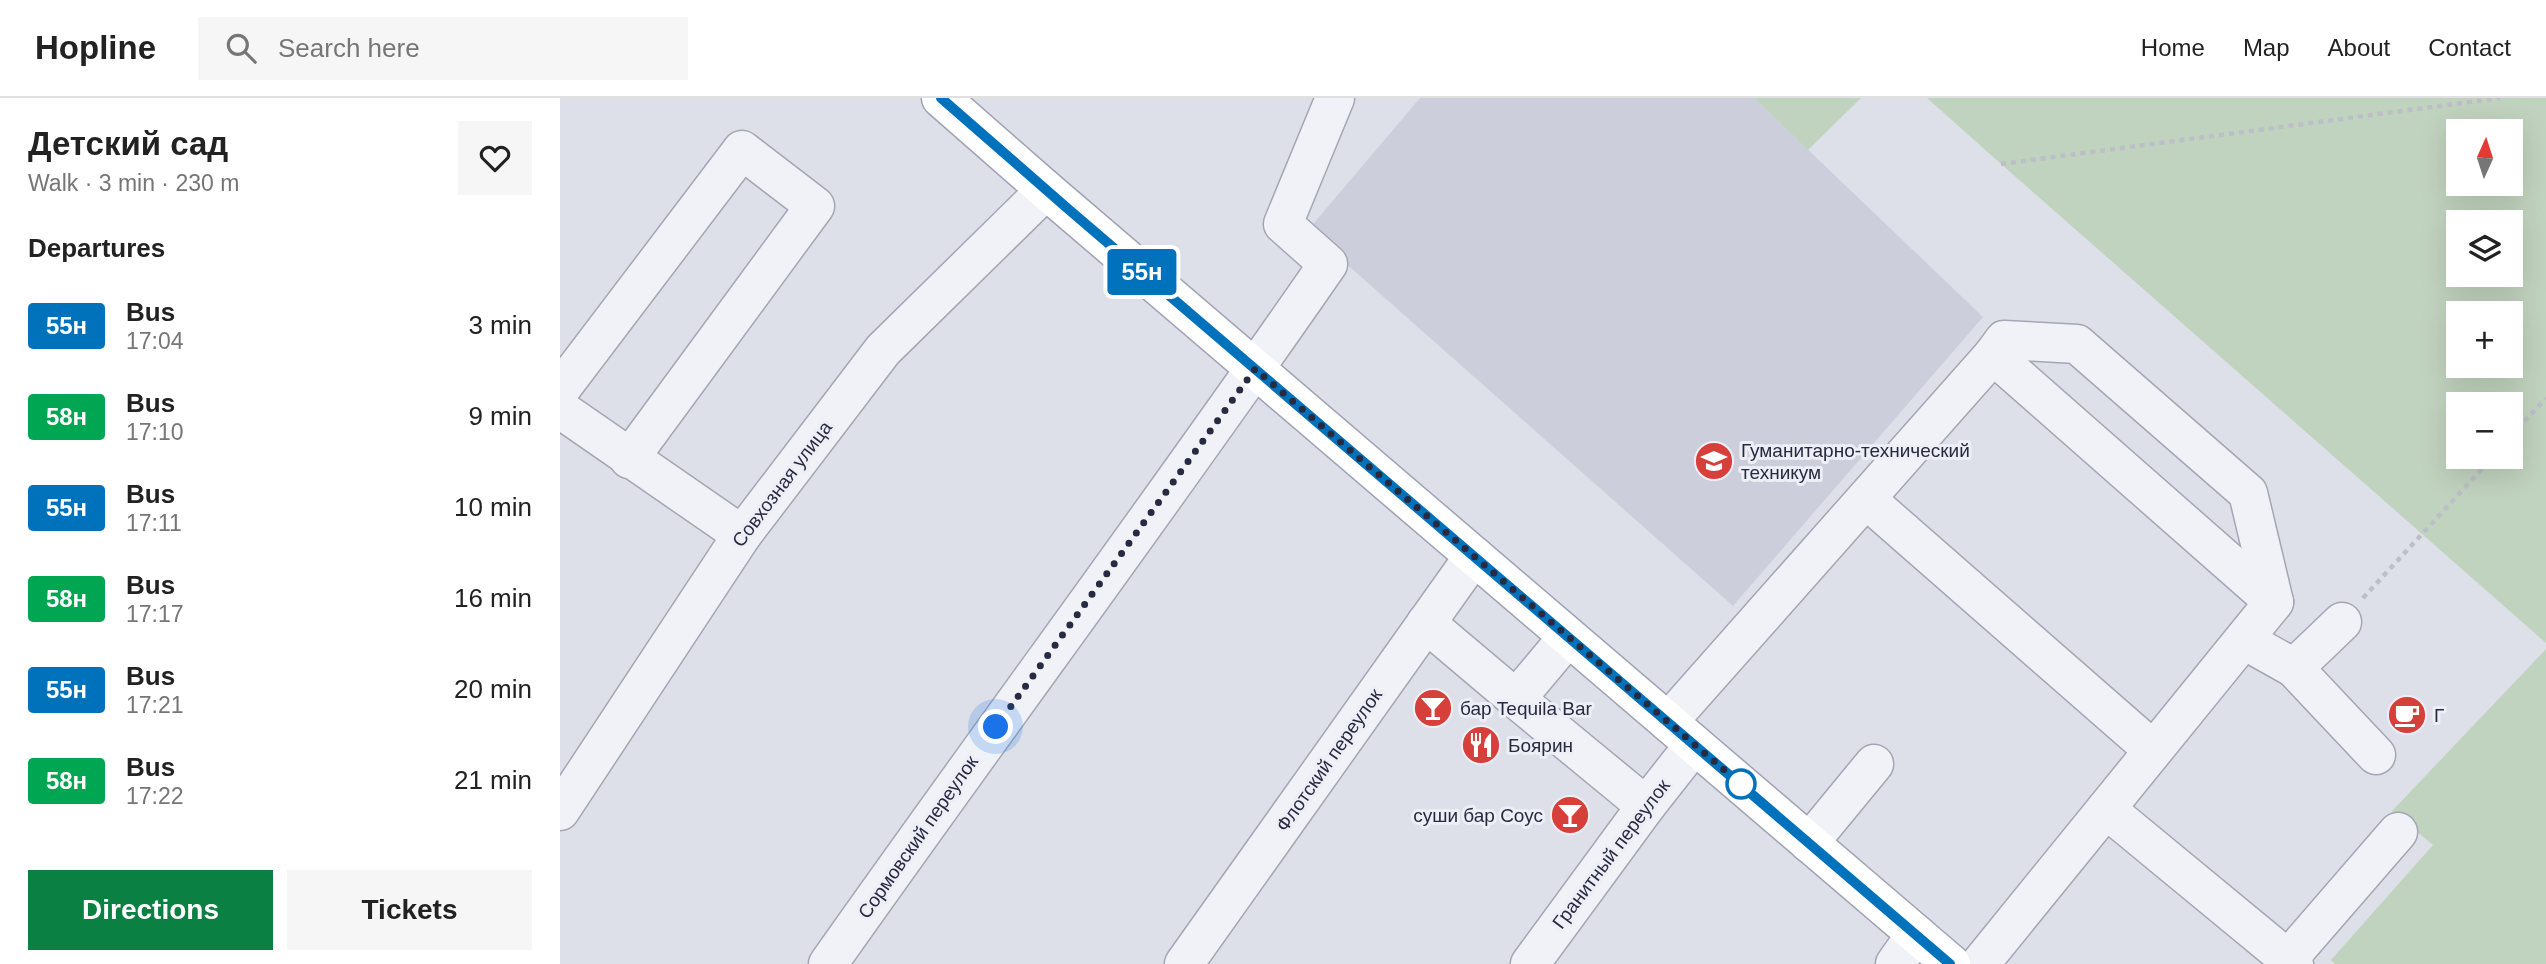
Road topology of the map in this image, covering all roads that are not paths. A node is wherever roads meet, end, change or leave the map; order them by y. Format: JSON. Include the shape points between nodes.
{"nodes":[{"id":1,"x":941,"y":98,"type":"edge"},
{"id":2,"x":1335,"y":98,"type":"edge"},
{"id":3,"x":1046,"y":190,"type":"junction"},
{"id":4,"x":1993,"y":355,"type":"junction"},
{"id":5,"x":1255,"y":369,"type":"junction"},
{"id":6,"x":560,"y":390,"type":"edge"},
{"id":7,"x":560,"y":409,"type":"edge"},
{"id":8,"x":629,"y":459,"type":"junction"},
{"id":9,"x":1866,"y":499,"type":"junction"},
{"id":10,"x":742,"y":535,"type":"junction"},
{"id":11,"x":1474,"y":556,"type":"junction"},
{"id":12,"x":2274,"y":602,"type":"junction"},
{"id":13,"x":2342,"y":622,"type":"road end"},
{"id":14,"x":1426,"y":623,"type":"junction"},
{"id":15,"x":1568,"y":636,"type":"junction"},
{"id":16,"x":2244,"y":640,"type":"junction"},
{"id":17,"x":2294,"y":668,"type":"junction"},
{"id":18,"x":1516,"y":699,"type":"junction"},
{"id":19,"x":1681,"y":733,"type":"junction"},
{"id":20,"x":2153,"y":750,"type":"junction"},
{"id":21,"x":2376,"y":755,"type":"dead end"},
{"id":22,"x":1874,"y":764,"type":"dead end"},
{"id":23,"x":1646,"y":806,"type":"junction"},
{"id":24,"x":2106,"y":809,"type":"junction"},
{"id":25,"x":560,"y":810,"type":"edge"},
{"id":26,"x":2398,"y":832,"type":"dead end"},
{"id":27,"x":1809,"y":843,"type":"junction"},
{"id":28,"x":1905,"y":949,"type":"edge"},
{"id":29,"x":2291,"y":961,"type":"edge"},
{"id":30,"x":828,"y":964,"type":"edge"},
{"id":31,"x":1184,"y":964,"type":"edge"},
{"id":32,"x":1530,"y":964,"type":"edge"},
{"id":33,"x":1951,"y":964,"type":"edge"},
{"id":34,"x":1980,"y":964,"type":"edge"}],
"edges":[{"from":1,"to":3,"type":"main road"},
{"from":2,"to":5,"type":"street","name":"Сормовский переулок","via":[[1283,224],[1328,264]]},
{"from":3,"to":5,"type":"main road"},
{"from":3,"to":10,"type":"street","name":"Совхозная улица","via":[[883,350]]},
{"from":4,"to":9,"type":"street","name":"Гранитный переулок"},
{"from":4,"to":12,"type":"street"},
{"from":4,"to":12,"type":"street","via":[[2004,340],[2077,344],[2248,493]]},
{"from":5,"to":11,"type":"main road"},
{"from":5,"to":30,"type":"street","name":"Сормовский переулок"},
{"from":6,"to":8,"type":"street","via":[[742,150],[815,206]]},
{"from":7,"to":8,"type":"street"},
{"from":8,"to":10,"type":"street"},
{"from":9,"to":19,"type":"street","name":"Гранитный переулок"},
{"from":9,"to":20,"type":"street"},
{"from":10,"to":25,"type":"street","name":"Совхозная улица"},
{"from":11,"to":14,"type":"street","name":"Флотский переулок"},
{"from":11,"to":15,"type":"main road"},
{"from":12,"to":16,"type":"street"},
{"from":13,"to":17,"type":"street"},
{"from":14,"to":18,"type":"street"},
{"from":14,"to":31,"type":"street","name":"Флотский переулок"},
{"from":15,"to":18,"type":"street"},
{"from":15,"to":19,"type":"main road"},
{"from":16,"to":17,"type":"street"},
{"from":16,"to":20,"type":"street"},
{"from":17,"to":21,"type":"street"},
{"from":18,"to":23,"type":"street"},
{"from":19,"to":23,"type":"street","name":"Гранитный переулок"},
{"from":19,"to":27,"type":"main road"},
{"from":20,"to":24,"type":"street"},
{"from":22,"to":27,"type":"street"},
{"from":23,"to":32,"type":"street","name":"Гранитный переулок"},
{"from":24,"to":29,"type":"street"},
{"from":24,"to":34,"type":"street"},
{"from":26,"to":29,"type":"street"},
{"from":27,"to":28,"type":"main road"},
{"from":28,"to":33,"type":"main road"}]}
